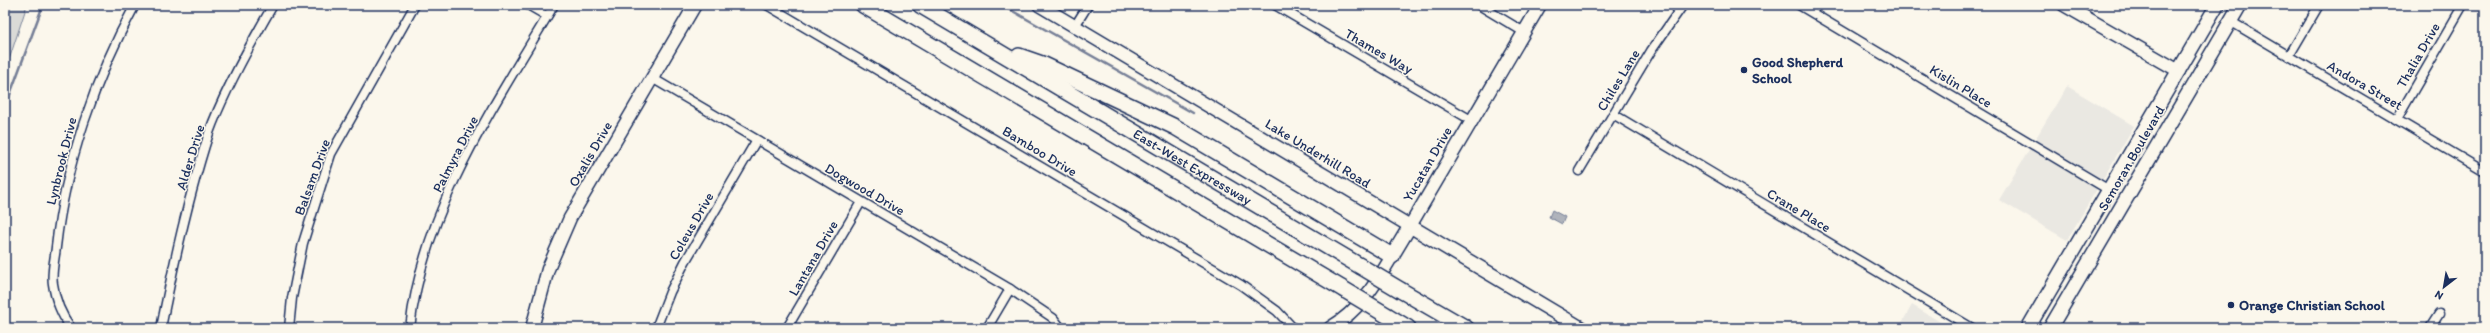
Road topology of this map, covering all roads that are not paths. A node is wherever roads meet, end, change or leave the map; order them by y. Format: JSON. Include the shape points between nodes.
{"nodes":[{"id":1,"x":135,"y":5,"type":"edge"},
{"id":2,"x":273,"y":5,"type":"edge"},
{"id":3,"x":415,"y":5,"type":"edge"},
{"id":4,"x":528,"y":5,"type":"edge"},
{"id":5,"x":554,"y":5,"type":"edge"},
{"id":6,"x":694,"y":5,"type":"edge"},
{"id":7,"x":767,"y":5,"type":"edge"},
{"id":8,"x":863,"y":5,"type":"edge"},
{"id":9,"x":920,"y":5,"type":"edge"},
{"id":10,"x":1039,"y":5,"type":"edge"},
{"id":11,"x":1088,"y":5,"type":"edge"},
{"id":12,"x":1275,"y":5,"type":"edge"},
{"id":13,"x":1479,"y":5,"type":"edge"},
{"id":14,"x":1540,"y":5,"type":"edge"},
{"id":15,"x":1683,"y":5,"type":"edge"},
{"id":16,"x":1799,"y":5,"type":"edge"},
{"id":17,"x":2064,"y":5,"type":"edge"},
{"id":18,"x":2217,"y":5,"type":"edge"},
{"id":19,"x":2240,"y":5,"type":"edge"},
{"id":20,"x":2319,"y":5,"type":"edge"},
{"id":21,"x":2463,"y":5,"type":"edge"},
{"id":22,"x":547,"y":16,"type":"junction"},
{"id":23,"x":2230,"y":21,"type":"junction"},
{"id":24,"x":1075,"y":26,"type":"junction"},
{"id":25,"x":1524,"y":32,"type":"junction"},
{"id":26,"x":988,"y":46,"type":"junction"},
{"id":27,"x":2192,"y":49,"type":"junction"},
{"id":28,"x":2289,"y":56,"type":"junction"},
{"id":29,"x":2179,"y":71,"type":"junction"},
{"id":30,"x":652,"y":78,"type":"junction"},
{"id":31,"x":2193,"y":83,"type":"junction"},
{"id":32,"x":2179,"y":107,"type":"junction"},
{"id":33,"x":1613,"y":114,"type":"junction"},
{"id":34,"x":2397,"y":119,"type":"junction"},
{"id":35,"x":1471,"y":120,"type":"junction"},
{"id":36,"x":756,"y":141,"type":"junction"},
{"id":37,"x":1579,"y":171,"type":"dead end"},
{"id":38,"x":2485,"y":172,"type":"edge"},
{"id":39,"x":2109,"y":190,"type":"junction"},
{"id":40,"x":861,"y":202,"type":"junction"},
{"id":41,"x":1410,"y":226,"type":"junction"},
{"id":42,"x":1392,"y":256,"type":"junction"},
{"id":43,"x":1010,"y":289,"type":"junction"},
{"id":44,"x":2439,"y":314,"type":"dead end"},
{"id":45,"x":71,"y":328,"type":"edge"},
{"id":46,"x":161,"y":328,"type":"edge"},
{"id":47,"x":289,"y":328,"type":"edge"},
{"id":48,"x":410,"y":328,"type":"edge"},
{"id":49,"x":532,"y":328,"type":"edge"},
{"id":50,"x":656,"y":328,"type":"edge"},
{"id":51,"x":787,"y":328,"type":"edge"},
{"id":52,"x":987,"y":328,"type":"edge"},
{"id":53,"x":1061,"y":328,"type":"edge"},
{"id":54,"x":1293,"y":328,"type":"edge"},
{"id":55,"x":1330,"y":328,"type":"edge"},
{"id":56,"x":1408,"y":328,"type":"edge"},
{"id":57,"x":1466,"y":328,"type":"edge"},
{"id":58,"x":1581,"y":328,"type":"edge"},
{"id":59,"x":1972,"y":328,"type":"edge"},
{"id":60,"x":2028,"y":328,"type":"edge"},
{"id":61,"x":2050,"y":328,"type":"edge"},
{"id":62,"x":2430,"y":328,"type":"edge"}],
"edges":[{"from":1,"to":45,"type":"street","name":"Lynbrook Drive","via":[[111,48],[84,119],[58,224],[52,283],[63,318]]},
{"from":2,"to":46,"type":"street","name":"Alder Drive","via":[[248,49],[210,132],[178,240]]},
{"from":3,"to":47,"type":"street","name":"Balsam Drive","via":[[331,154],[303,243]]},
{"from":4,"to":22,"type":"street"},
{"from":5,"to":22,"type":"street","name":"Palmyra Drive"},
{"from":6,"to":30,"type":"street","name":"Oxalis Drive"},
{"from":7,"to":54,"type":"street","name":"Bamboo Drive","via":[[1241,285],[1277,311]]},
{"from":8,"to":56,"type":"highway","bridge":true},
{"from":9,"to":26,"type":"highway","name":"East-West Expressway"},
{"from":10,"to":24,"type":"street","name":"Lake Underhill Road"},
{"from":11,"to":24,"type":"street"},
{"from":12,"to":35,"type":"street","name":"Thames Way"},
{"from":13,"to":25,"type":"street"},
{"from":14,"to":25,"type":"street","name":"Yucatan Drive"},
{"from":15,"to":33,"type":"street","name":"Chiles Lane","via":[[1651,51]]},
{"from":16,"to":39,"type":"street","name":"Kislin Place"},
{"from":17,"to":29,"type":"street"},
{"from":18,"to":27,"type":"main road","name":"Semoran Boulevard"},
{"from":19,"to":23,"type":"main road","name":"Semoran Boulevard"},
{"from":20,"to":28,"type":"street"},
{"from":21,"to":34,"type":"street","name":"Thalia Drive"},
{"from":22,"to":48,"type":"street","name":"Palmyra Drive","via":[[460,166],[434,228],[413,302]]},
{"from":23,"to":28,"type":"street","name":"Andora Street"},
{"from":23,"to":31,"type":"main road","name":"Semoran Boulevard"},
{"from":24,"to":41,"type":"street","name":"Lake Underhill Road"},
{"from":25,"to":35,"type":"street","name":"Yucatan Drive"},
{"from":26,"to":42,"type":"highway","via":[[1042,64],[1175,127]]},
{"from":26,"to":57,"type":"highway","name":"East-West Expressway","bridge":true},
{"from":27,"to":29,"type":"main road","name":"Semoran Boulevard"},
{"from":27,"to":31,"type":"main road","via":[[2187,66],[2188,75]]},
{"from":28,"to":34,"type":"street","name":"Andora Street"},
{"from":29,"to":32,"type":"main road","via":[[2183,92]]},
{"from":29,"to":39,"type":"main road","name":"Semoran Boulevard"},
{"from":30,"to":36,"type":"street","name":"Dogwood Drive"},
{"from":30,"to":49,"type":"street","name":"Oxalis Drive","via":[[570,218],[548,269]]},
{"from":31,"to":32,"type":"main road","name":"Semoran Boulevard"},
{"from":32,"to":61,"type":"main road","name":"Semoran Boulevard"},
{"from":33,"to":37,"type":"street","name":"Chiles Lane"},
{"from":33,"to":59,"type":"street","name":"Crane Place"},
{"from":34,"to":38,"type":"street","name":"Andora Street"},
{"from":35,"to":41,"type":"street","name":"Yucatan Drive"},
{"from":36,"to":40,"type":"street","name":"Dogwood Drive"},
{"from":36,"to":50,"type":"street","name":"Coleus Drive","via":[[676,280]]},
{"from":39,"to":60,"type":"main road","name":"Semoran Boulevard"},
{"from":40,"to":43,"type":"street","name":"Dogwood Drive"},
{"from":40,"to":51,"type":"street","name":"Lantana Drive"},
{"from":41,"to":42,"type":"main road","name":"Yucatan Drive"},
{"from":41,"to":58,"type":"main road","name":"Lake Underhill Road"},
{"from":42,"to":55,"type":"street","name":"Yucatan Drive","via":[[1372,290],[1359,306]]},
{"from":43,"to":52,"type":"street"},
{"from":43,"to":53,"type":"street","name":"Dogwood Drive","via":[[1053,318]]},
{"from":44,"to":62,"type":"street"}]}
